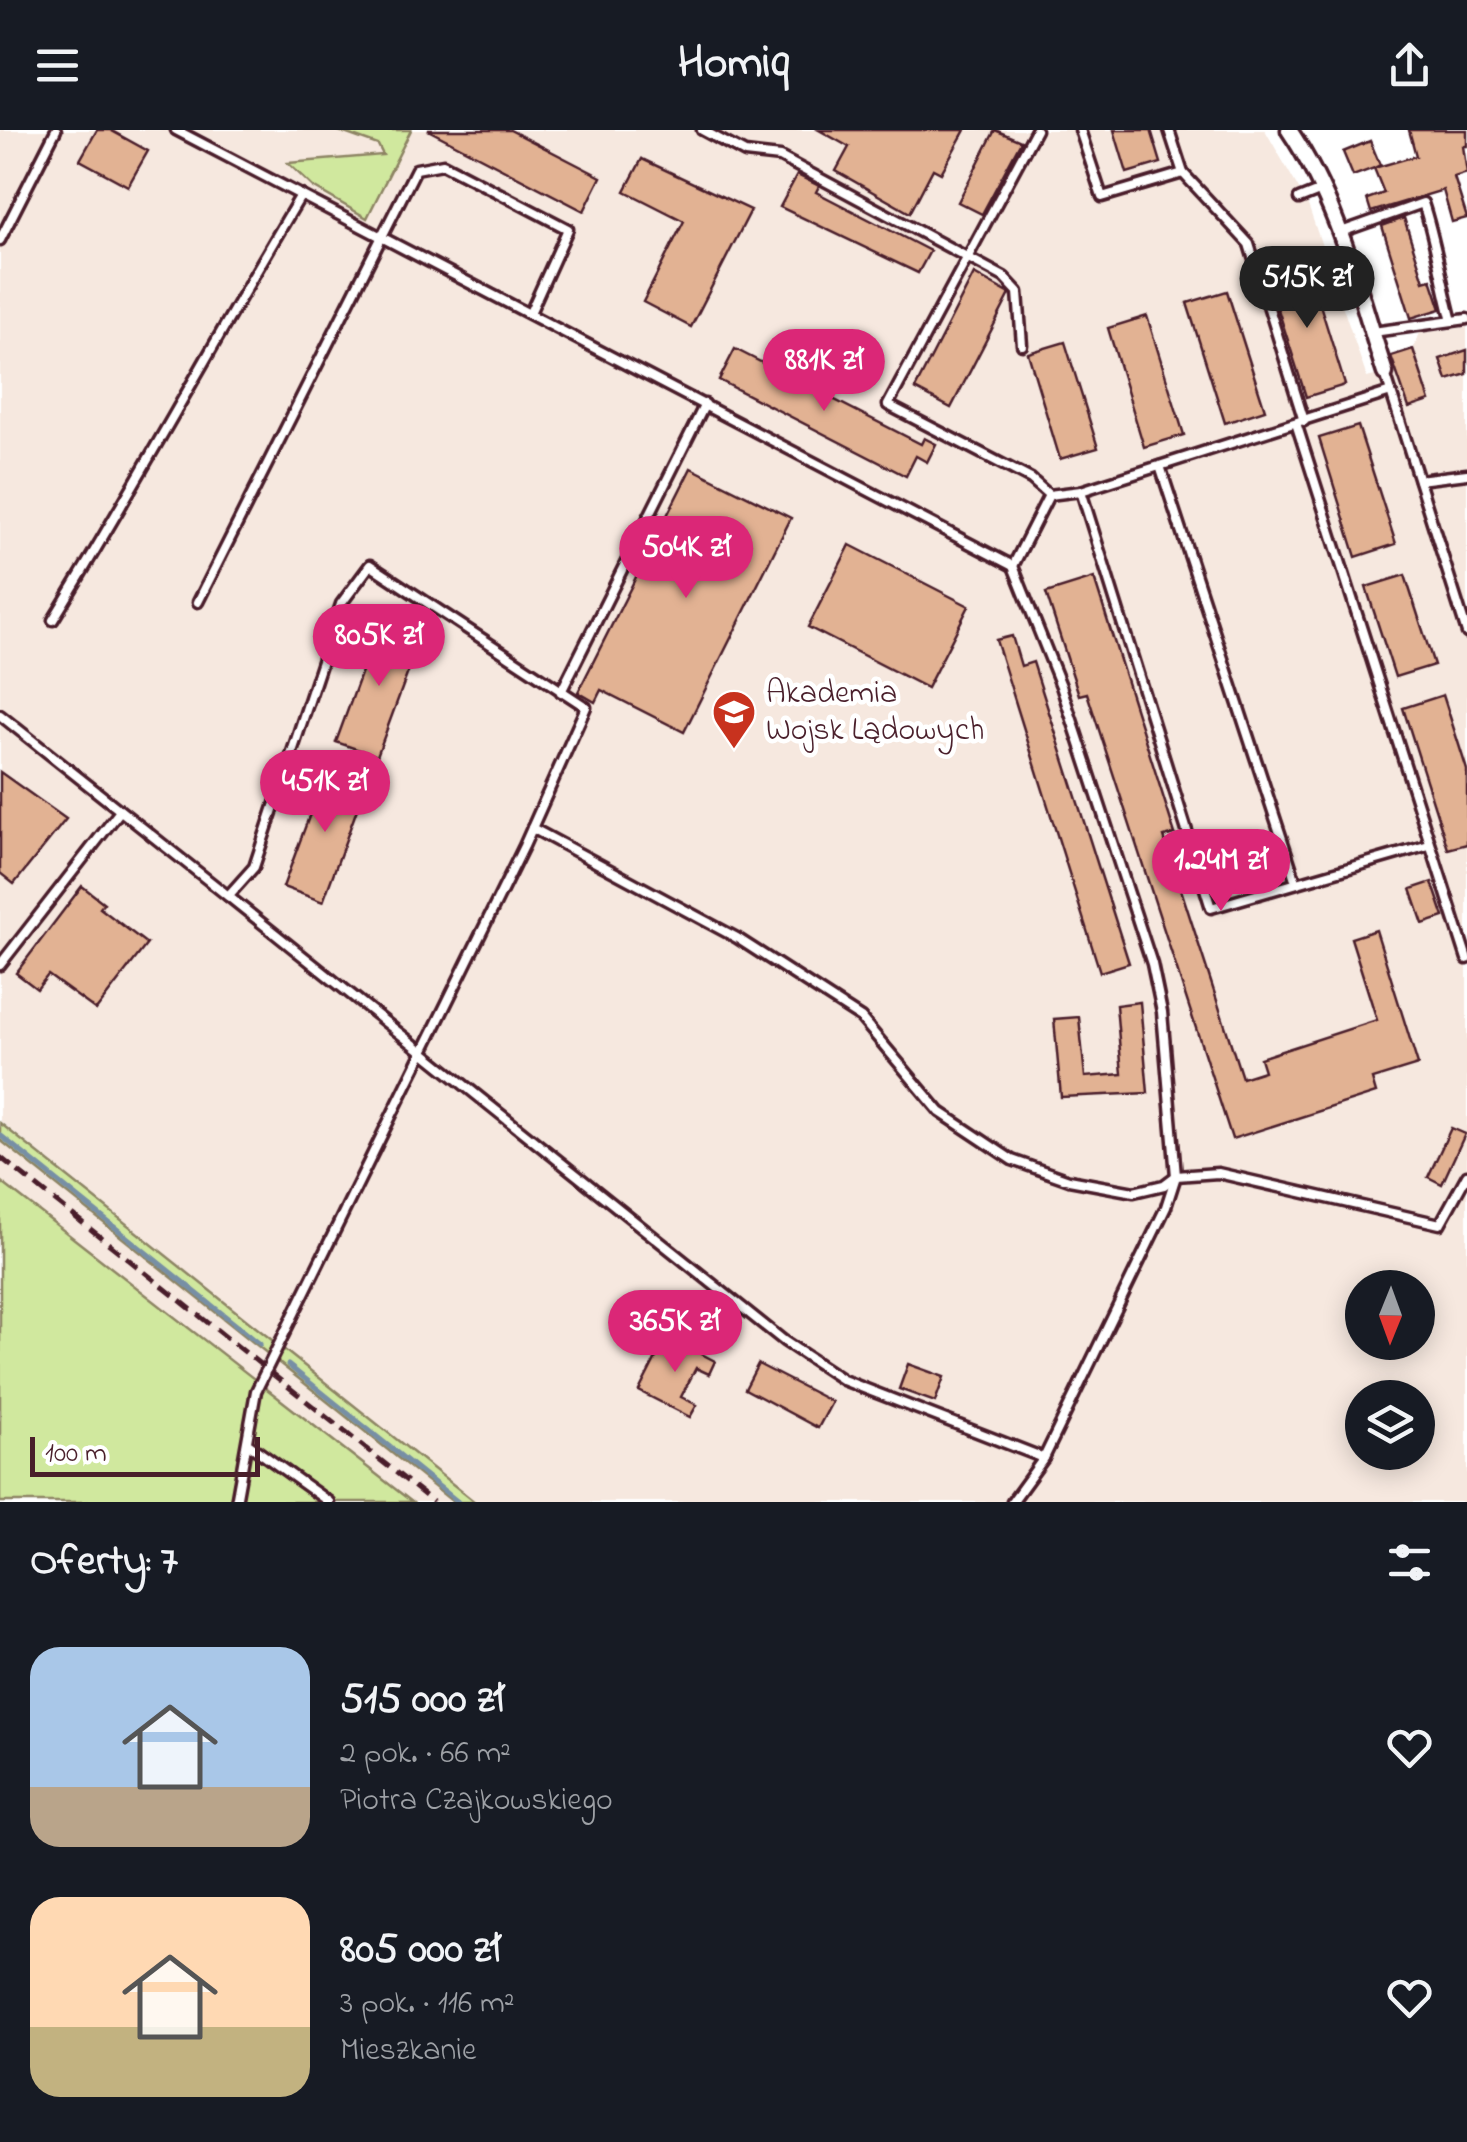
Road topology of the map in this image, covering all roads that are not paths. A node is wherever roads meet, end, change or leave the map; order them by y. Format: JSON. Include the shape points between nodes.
{"nodes":[{"id":1,"x":56,"y":130,"type":"edge"},
{"id":2,"x":176,"y":130,"type":"edge"},
{"id":3,"x":702,"y":130,"type":"edge"},
{"id":4,"x":1036,"y":130,"type":"edge"},
{"id":5,"x":1080,"y":130,"type":"edge"},
{"id":6,"x":1169,"y":130,"type":"edge"},
{"id":7,"x":1289,"y":130,"type":"edge"},
{"id":8,"x":1183,"y":173,"type":"junction"},
{"id":9,"x":1324,"y":189,"type":"junction"},
{"id":10,"x":300,"y":194,"type":"junction"},
{"id":11,"x":1299,"y":199,"type":"dead end"},
{"id":12,"x":1340,"y":232,"type":"junction"},
{"id":13,"x":382,"y":236,"type":"junction"},
{"id":14,"x":0,"y":240,"type":"edge"},
{"id":15,"x":966,"y":258,"type":"junction"},
{"id":16,"x":530,"y":314,"type":"junction"},
{"id":17,"x":1467,"y":320,"type":"edge"},
{"id":18,"x":1452,"y":321,"type":"junction"},
{"id":19,"x":1372,"y":332,"type":"junction"},
{"id":20,"x":1022,"y":345,"type":"dead end"},
{"id":21,"x":1385,"y":373,"type":"joint"},
{"id":22,"x":1391,"y":392,"type":"junction"},
{"id":23,"x":705,"y":404,"type":"junction"},
{"id":24,"x":1300,"y":422,"type":"junction"},
{"id":25,"x":1160,"y":466,"type":"junction"},
{"id":26,"x":1467,"y":474,"type":"edge"},
{"id":27,"x":1418,"y":480,"type":"junction"},
{"id":28,"x":1080,"y":491,"type":"junction"},
{"id":29,"x":1049,"y":495,"type":"junction"},
{"id":30,"x":1013,"y":566,"type":"junction"},
{"id":31,"x":198,"y":602,"type":"dead end"},
{"id":32,"x":53,"y":620,"type":"dead end"},
{"id":33,"x":1467,"y":634,"type":"edge"},
{"id":34,"x":561,"y":692,"type":"junction"},
{"id":35,"x":0,"y":715,"type":"edge"},
{"id":36,"x":120,"y":811,"type":"junction"},
{"id":37,"x":532,"y":828,"type":"junction"},
{"id":38,"x":1429,"y":844,"type":"junction"},
{"id":39,"x":1296,"y":882,"type":"junction"},
{"id":40,"x":228,"y":896,"type":"junction"},
{"id":41,"x":1467,"y":959,"type":"edge"},
{"id":42,"x":0,"y":965,"type":"edge"},
{"id":43,"x":422,"y":1052,"type":"junction"},
{"id":44,"x":1467,"y":1174,"type":"edge"},
{"id":45,"x":1176,"y":1176,"type":"junction"},
{"id":46,"x":248,"y":1444,"type":"junction"},
{"id":47,"x":1044,"y":1458,"type":"junction"},
{"id":48,"x":236,"y":1502,"type":"edge"},
{"id":49,"x":329,"y":1502,"type":"edge"},
{"id":50,"x":1012,"y":1502,"type":"edge"}],
"edges":[{"from":1,"to":14,"type":"lane"},
{"from":2,"to":10,"type":"lane"},
{"from":3,"to":15,"type":"lane","via":[[745,153],[780,157]]},
{"from":4,"to":15,"type":"lane"},
{"from":5,"to":8,"type":"lane","via":[[1102,198]]},
{"from":6,"to":8,"type":"lane"},
{"from":7,"to":9,"type":"street"},
{"from":8,"to":24,"type":"lane","via":[[1249,244]]},
{"from":9,"to":11,"type":"lane"},
{"from":9,"to":12,"type":"street"},
{"from":10,"to":13,"type":"lane"},
{"from":10,"to":32,"type":"lane"},
{"from":12,"to":18,"type":"lane","via":[[1423,203]]},
{"from":12,"to":19,"type":"street"},
{"from":13,"to":16,"type":"lane"},
{"from":13,"to":16,"type":"lane","via":[[416,169],[443,164],[568,229]]},
{"from":13,"to":31,"type":"lane"},
{"from":15,"to":20,"type":"lane","via":[[1016,287]]},
{"from":15,"to":29,"type":"lane","via":[[888,405]]},
{"from":16,"to":23,"type":"lane"},
{"from":17,"to":18,"type":"lane"},
{"from":18,"to":19,"type":"lane"},
{"from":19,"to":21,"type":"street"},
{"from":21,"to":22,"type":"lane"},
{"from":22,"to":24,"type":"lane"},
{"from":22,"to":27,"type":"lane"},
{"from":23,"to":30,"type":"lane"},
{"from":23,"to":34,"type":"lane"},
{"from":24,"to":25,"type":"lane"},
{"from":24,"to":38,"type":"lane"},
{"from":25,"to":28,"type":"lane"},
{"from":25,"to":39,"type":"lane"},
{"from":26,"to":27,"type":"lane"},
{"from":27,"to":33,"type":"lane"},
{"from":28,"to":29,"type":"lane"},
{"from":28,"to":39,"type":"lane","via":[[1212,908]]},
{"from":29,"to":30,"type":"lane"},
{"from":30,"to":45,"type":"lane","via":[[1152,964]]},
{"from":34,"to":37,"type":"lane","via":[[586,707]]},
{"from":34,"to":40,"type":"lane","via":[[370,565],[341,604],[254,868]]},
{"from":35,"to":36,"type":"lane"},
{"from":36,"to":40,"type":"lane"},
{"from":36,"to":42,"type":"lane"},
{"from":37,"to":43,"type":"lane"},
{"from":37,"to":45,"type":"lane","via":[[738,938],[861,1018],[923,1096],[988,1148],[1108,1190],[1144,1192]]},
{"from":38,"to":39,"type":"lane"},
{"from":38,"to":41,"type":"lane"},
{"from":40,"to":43,"type":"lane"},
{"from":43,"to":46,"type":"lane","via":[[256,1391]]},
{"from":43,"to":47,"type":"lane","via":[[753,1317],[843,1380]]},
{"from":44,"to":45,"type":"lane","via":[[1440,1224],[1218,1173]]},
{"from":45,"to":47,"type":"lane"},
{"from":46,"to":48,"type":"lane"},
{"from":46,"to":49,"type":"lane"},
{"from":47,"to":50,"type":"lane"}]}
